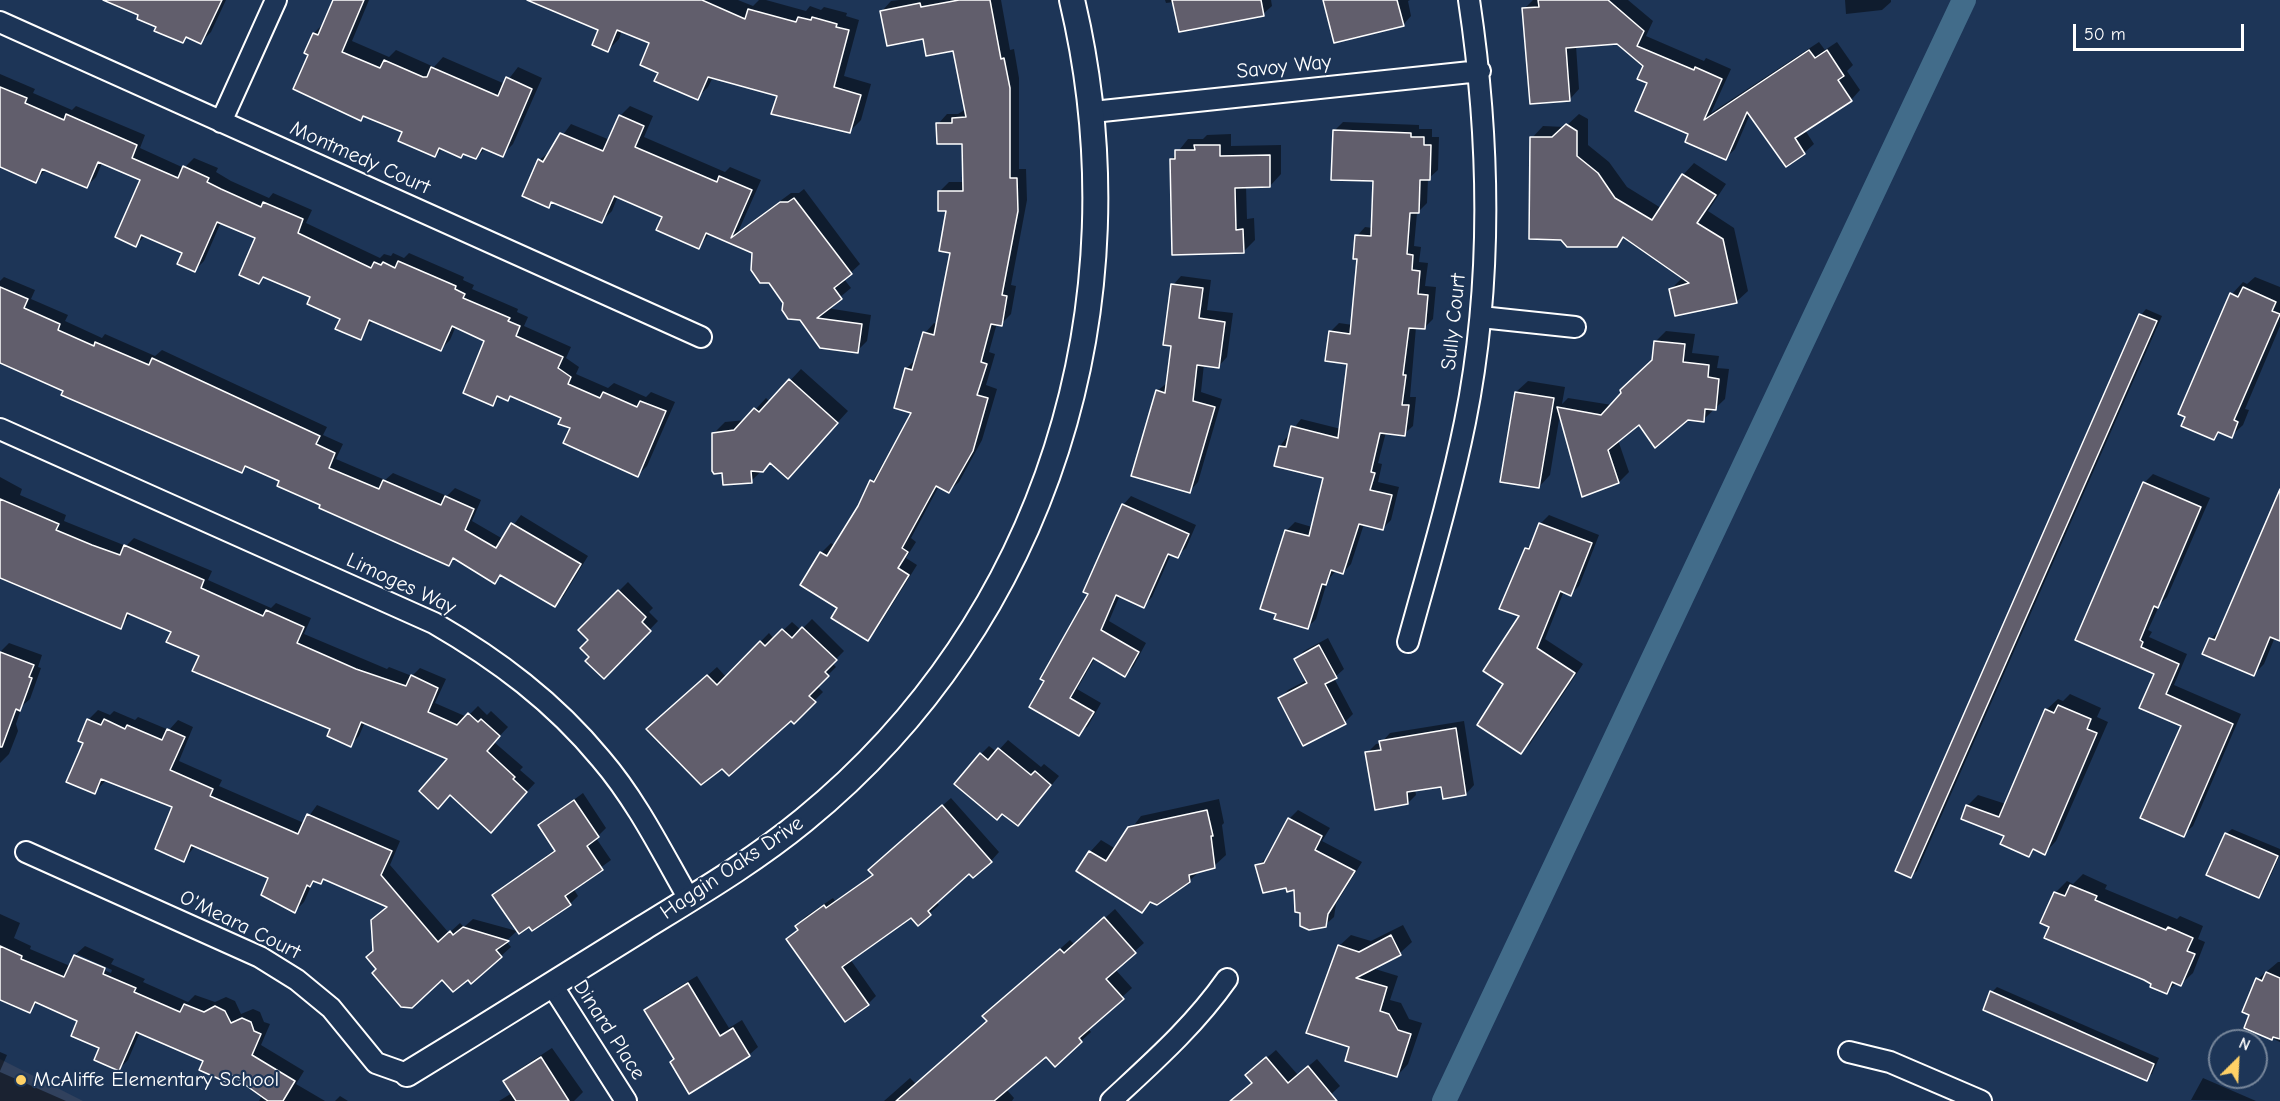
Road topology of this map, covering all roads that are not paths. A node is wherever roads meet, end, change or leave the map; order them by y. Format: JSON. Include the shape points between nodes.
{"nodes":[{"id":1,"x":276,"y":0,"type":"edge"},
{"id":2,"x":1072,"y":0,"type":"edge"},
{"id":3,"x":1469,"y":0,"type":"edge"},
{"id":4,"x":0,"y":22,"type":"edge"},
{"id":5,"x":1480,"y":71,"type":"junction"},
{"id":6,"x":1093,"y":111,"type":"junction"},
{"id":7,"x":221,"y":122,"type":"junction"},
{"id":8,"x":1481,"y":317,"type":"junction"},
{"id":9,"x":1575,"y":327,"type":"dead end"},
{"id":10,"x":701,"y":337,"type":"dead end"},
{"id":11,"x":0,"y":429,"type":"edge"},
{"id":12,"x":1408,"y":642,"type":"dead end"},
{"id":13,"x":26,"y":852,"type":"dead end"},
{"id":14,"x":689,"y":899,"type":"junction"},
{"id":15,"x":1227,"y":980,"type":"dead end"},
{"id":16,"x":552,"y":985,"type":"junction"},
{"id":17,"x":1849,"y":1052,"type":"dead end"},
{"id":18,"x":407,"y":1074,"type":"joint"},
{"id":19,"x":627,"y":1101,"type":"edge"},
{"id":20,"x":1111,"y":1101,"type":"edge"},
{"id":21,"x":1981,"y":1101,"type":"edge"}],
"edges":[{"from":1,"to":7,"type":"street"},
{"from":2,"to":6,"type":"street","name":"Haggin Oaks Drive"},
{"from":3,"to":5,"type":"street","name":"Sully Court"},
{"from":4,"to":7,"type":"street","name":"Montmedy Court"},
{"from":5,"to":6,"type":"street","name":"Savoy Way"},
{"from":5,"to":8,"type":"street","name":"Sully Court","via":[[1486,234]]},
{"from":6,"to":14,"type":"street","name":"Haggin Oaks Drive","via":[[1097,195],[1090,310],[1077,380],[1061,436],[1015,554],[950,663],[906,720],[858,772],[749,862]]},
{"from":7,"to":10,"type":"street","name":"Montmedy Court"},
{"from":8,"to":9,"type":"street"},
{"from":8,"to":12,"type":"street","name":"Sully Court","via":[[1463,432]]},
{"from":11,"to":14,"type":"street","name":"Limoges Way","via":[[434,623],[481,651],[525,683],[602,760],[634,804]]},
{"from":13,"to":18,"type":"street","name":"O'Meara Court","via":[[260,957],[331,1008],[376,1063]]},
{"from":14,"to":16,"type":"street","name":"Haggin Oaks Drive"},
{"from":15,"to":20,"type":"street","via":[[1179,1039]]},
{"from":16,"to":18,"type":"street","name":"Haggin Oaks Drive"},
{"from":16,"to":19,"type":"street","name":"Dinard Place"},
{"from":17,"to":21,"type":"street","via":[[1890,1062]]}]}
